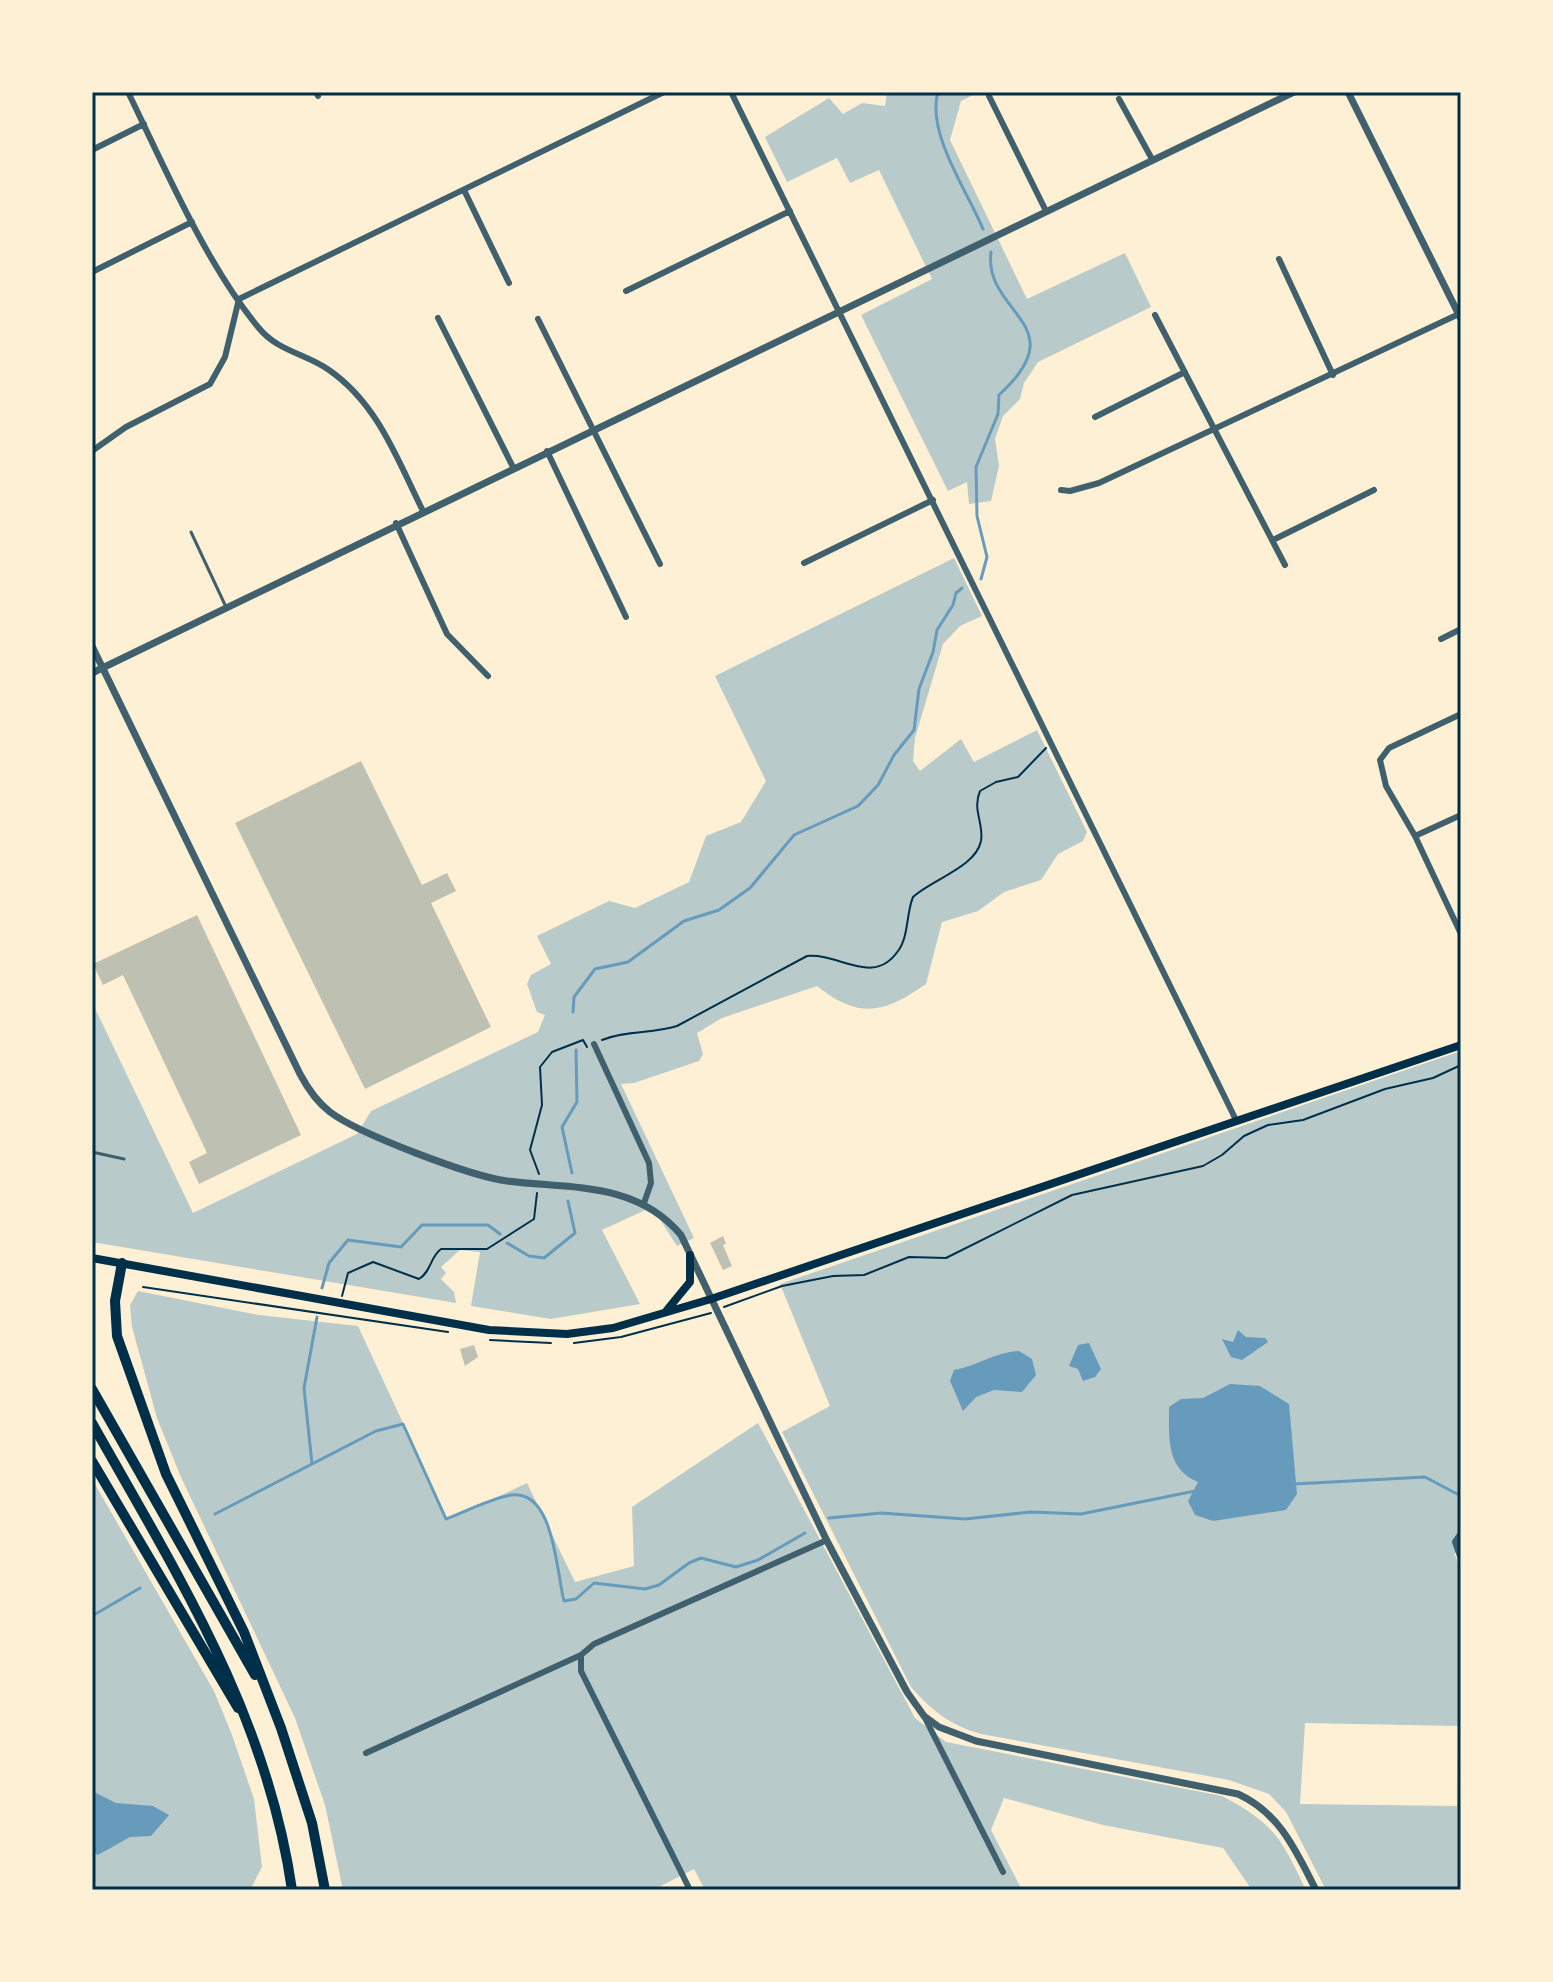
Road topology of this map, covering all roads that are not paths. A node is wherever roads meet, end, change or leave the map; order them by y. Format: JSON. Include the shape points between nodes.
{"nodes":[{"id":1,"x":128,"y":92,"type":"edge"},
{"id":2,"x":664,"y":92,"type":"edge"},
{"id":3,"x":731,"y":92,"type":"edge"},
{"id":4,"x":1294,"y":92,"type":"edge"},
{"id":5,"x":1348,"y":92,"type":"edge"},
{"id":6,"x":989,"y":96,"type":"dead end"},
{"id":7,"x":1119,"y":99,"type":"dead end"},
{"id":8,"x":144,"y":124,"type":"junction"},
{"id":9,"x":92,"y":150,"type":"edge"},
{"id":10,"x":1152,"y":159,"type":"junction"},
{"id":11,"x":464,"y":190,"type":"junction"},
{"id":12,"x":790,"y":211,"type":"junction"},
{"id":13,"x":1046,"y":211,"type":"junction"},
{"id":14,"x":192,"y":222,"type":"junction"},
{"id":15,"x":1279,"y":259,"type":"dead end"},
{"id":16,"x":92,"y":272,"type":"edge"},
{"id":17,"x":509,"y":283,"type":"dead end"},
{"id":18,"x":626,"y":291,"type":"dead end"},
{"id":19,"x":239,"y":299,"type":"junction"},
{"id":20,"x":839,"y":311,"type":"junction"},
{"id":21,"x":1155,"y":315,"type":"dead end"},
{"id":22,"x":1460,"y":315,"type":"edge"},
{"id":23,"x":438,"y":318,"type":"dead end"},
{"id":24,"x":538,"y":319,"type":"dead end"},
{"id":25,"x":1185,"y":372,"type":"junction"},
{"id":26,"x":1333,"y":375,"type":"junction"},
{"id":27,"x":1095,"y":417,"type":"dead end"},
{"id":28,"x":594,"y":429,"type":"junction"},
{"id":29,"x":1217,"y":430,"type":"junction"},
{"id":30,"x":92,"y":451,"type":"edge"},
{"id":31,"x":547,"y":451,"type":"junction"},
{"id":32,"x":513,"y":467,"type":"junction"},
{"id":33,"x":1061,"y":490,"type":"dead end"},
{"id":34,"x":1374,"y":490,"type":"dead end"},
{"id":35,"x":933,"y":500,"type":"junction"},
{"id":36,"x":423,"y":511,"type":"junction"},
{"id":37,"x":396,"y":523,"type":"junction"},
{"id":38,"x":191,"y":532,"type":"dead end"},
{"id":39,"x":1273,"y":540,"type":"junction"},
{"id":40,"x":804,"y":563,"type":"dead end"},
{"id":41,"x":660,"y":564,"type":"dead end"},
{"id":42,"x":1285,"y":565,"type":"dead end"},
{"id":43,"x":226,"y":607,"type":"junction"},
{"id":44,"x":626,"y":617,"type":"dead end"},
{"id":45,"x":1461,"y":629,"type":"edge"},
{"id":46,"x":1441,"y":639,"type":"dead end"},
{"id":47,"x":92,"y":646,"type":"edge"},
{"id":48,"x":103,"y":667,"type":"junction"},
{"id":49,"x":92,"y":673,"type":"edge"},
{"id":50,"x":488,"y":676,"type":"dead end"},
{"id":51,"x":1461,"y":714,"type":"edge"},
{"id":52,"x":1461,"y":815,"type":"edge"},
{"id":53,"x":1415,"y":836,"type":"junction"},
{"id":54,"x":1460,"y":930,"type":"edge"},
{"id":55,"x":594,"y":1044,"type":"road end"},
{"id":56,"x":1461,"y":1045,"type":"edge"},
{"id":57,"x":1236,"y":1120,"type":"junction"},
{"id":58,"x":92,"y":1152,"type":"edge"},
{"id":59,"x":124,"y":1159,"type":"dead end"},
{"id":60,"x":644,"y":1203,"type":"junction"},
{"id":61,"x":690,"y":1255,"type":"junction"},
{"id":62,"x":92,"y":1258,"type":"edge"},
{"id":63,"x":122,"y":1263,"type":"junction"},
{"id":64,"x":711,"y":1299,"type":"junction"},
{"id":65,"x":664,"y":1313,"type":"junction"},
{"id":66,"x":92,"y":1389,"type":"edge"},
{"id":67,"x":92,"y":1423,"type":"edge"},
{"id":68,"x":92,"y":1461,"type":"edge"},
{"id":69,"x":1461,"y":1533,"type":"edge"},
{"id":70,"x":827,"y":1540,"type":"junction"},
{"id":71,"x":1461,"y":1559,"type":"edge"},
{"id":72,"x":581,"y":1655,"type":"junction"},
{"id":73,"x":263,"y":1687,"type":"junction"},
{"id":74,"x":924,"y":1716,"type":"junction"},
{"id":75,"x":253,"y":1734,"type":"junction"},
{"id":76,"x":366,"y":1753,"type":"dead end"},
{"id":77,"x":1003,"y":1872,"type":"dead end"},
{"id":78,"x":292,"y":1890,"type":"edge"},
{"id":79,"x":325,"y":1890,"type":"edge"},
{"id":80,"x":690,"y":1890,"type":"edge"},
{"id":81,"x":1316,"y":1890,"type":"edge"}],
"edges":[{"from":1,"to":8,"type":"street"},
{"from":2,"to":11,"type":"street"},
{"from":3,"to":12,"type":"street"},
{"from":4,"to":10,"type":"street"},
{"from":5,"to":22,"type":"street"},
{"from":6,"to":13,"type":"street"},
{"from":7,"to":10,"type":"street"},
{"from":8,"to":9,"type":"street"},
{"from":8,"to":14,"type":"street"},
{"from":10,"to":13,"type":"street"},
{"from":11,"to":17,"type":"street"},
{"from":11,"to":19,"type":"street"},
{"from":12,"to":18,"type":"street"},
{"from":12,"to":20,"type":"street"},
{"from":13,"to":20,"type":"street"},
{"from":14,"to":16,"type":"street"},
{"from":14,"to":19,"type":"street"},
{"from":15,"to":26,"type":"street"},
{"from":19,"to":30,"type":"street","via":[[225,357],[210,384],[126,427]]},
{"from":19,"to":36,"type":"street","via":[[269,340],[326,368],[369,406]]},
{"from":20,"to":28,"type":"street"},
{"from":20,"to":35,"type":"street"},
{"from":21,"to":25,"type":"street"},
{"from":22,"to":26,"type":"street"},
{"from":23,"to":32,"type":"street"},
{"from":24,"to":28,"type":"street"},
{"from":25,"to":27,"type":"street"},
{"from":25,"to":29,"type":"street"},
{"from":26,"to":29,"type":"street"},
{"from":28,"to":31,"type":"street"},
{"from":28,"to":41,"type":"street"},
{"from":29,"to":33,"type":"street","via":[[1099,483]]},
{"from":29,"to":39,"type":"street"},
{"from":31,"to":32,"type":"street"},
{"from":31,"to":44,"type":"street"},
{"from":32,"to":36,"type":"street"},
{"from":34,"to":39,"type":"street"},
{"from":35,"to":40,"type":"street"},
{"from":35,"to":57,"type":"street"},
{"from":36,"to":37,"type":"street"},
{"from":37,"to":43,"type":"street"},
{"from":37,"to":50,"type":"street","via":[[447,634]]},
{"from":38,"to":43,"type":"lane"},
{"from":39,"to":42,"type":"street"},
{"from":43,"to":48,"type":"street"},
{"from":45,"to":46,"type":"street"},
{"from":47,"to":48,"type":"street"},
{"from":48,"to":49,"type":"street"},
{"from":48,"to":60,"type":"street","via":[[311,1093],[343,1120],[467,1171],[608,1191]]},
{"from":51,"to":53,"type":"street","via":[[1389,748],[1380,760],[1386,786]]},
{"from":52,"to":53,"type":"street"},
{"from":53,"to":54,"type":"street"},
{"from":55,"to":60,"type":"street","via":[[649,1163],[651,1183]]},
{"from":56,"to":57,"type":"main road"},
{"from":57,"to":64,"type":"main road"},
{"from":58,"to":59,"type":"lane"},
{"from":60,"to":61,"type":"street","via":[[670,1223]]},
{"from":61,"to":64,"type":"street"},
{"from":61,"to":65,"type":"main road","via":[[690,1282]]},
{"from":62,"to":63,"type":"main road"},
{"from":63,"to":65,"type":"main road","via":[[489,1330],[567,1334]]},
{"from":63,"to":73,"type":"highway","via":[[114,1314],[122,1351],[166,1474],[244,1632]]},
{"from":64,"to":65,"type":"main road"},
{"from":64,"to":70,"type":"street"},
{"from":66,"to":73,"type":"highway"},
{"from":67,"to":75,"type":"highway","via":[[210,1631]]},
{"from":68,"to":75,"type":"highway"},
{"from":69,"to":71,"type":"street","via":[[1455,1542]]},
{"from":70,"to":72,"type":"street","via":[[594,1644]]},
{"from":70,"to":74,"type":"street"},
{"from":72,"to":76,"type":"street"},
{"from":72,"to":80,"type":"street","via":[[581,1671]]},
{"from":73,"to":79,"type":"highway","via":[[297,1772]]},
{"from":74,"to":77,"type":"street"},
{"from":74,"to":81,"type":"street","via":[[976,1741],[1224,1788],[1253,1801],[1280,1824]]},
{"from":75,"to":78,"type":"highway","via":[[275,1804]]}]}
